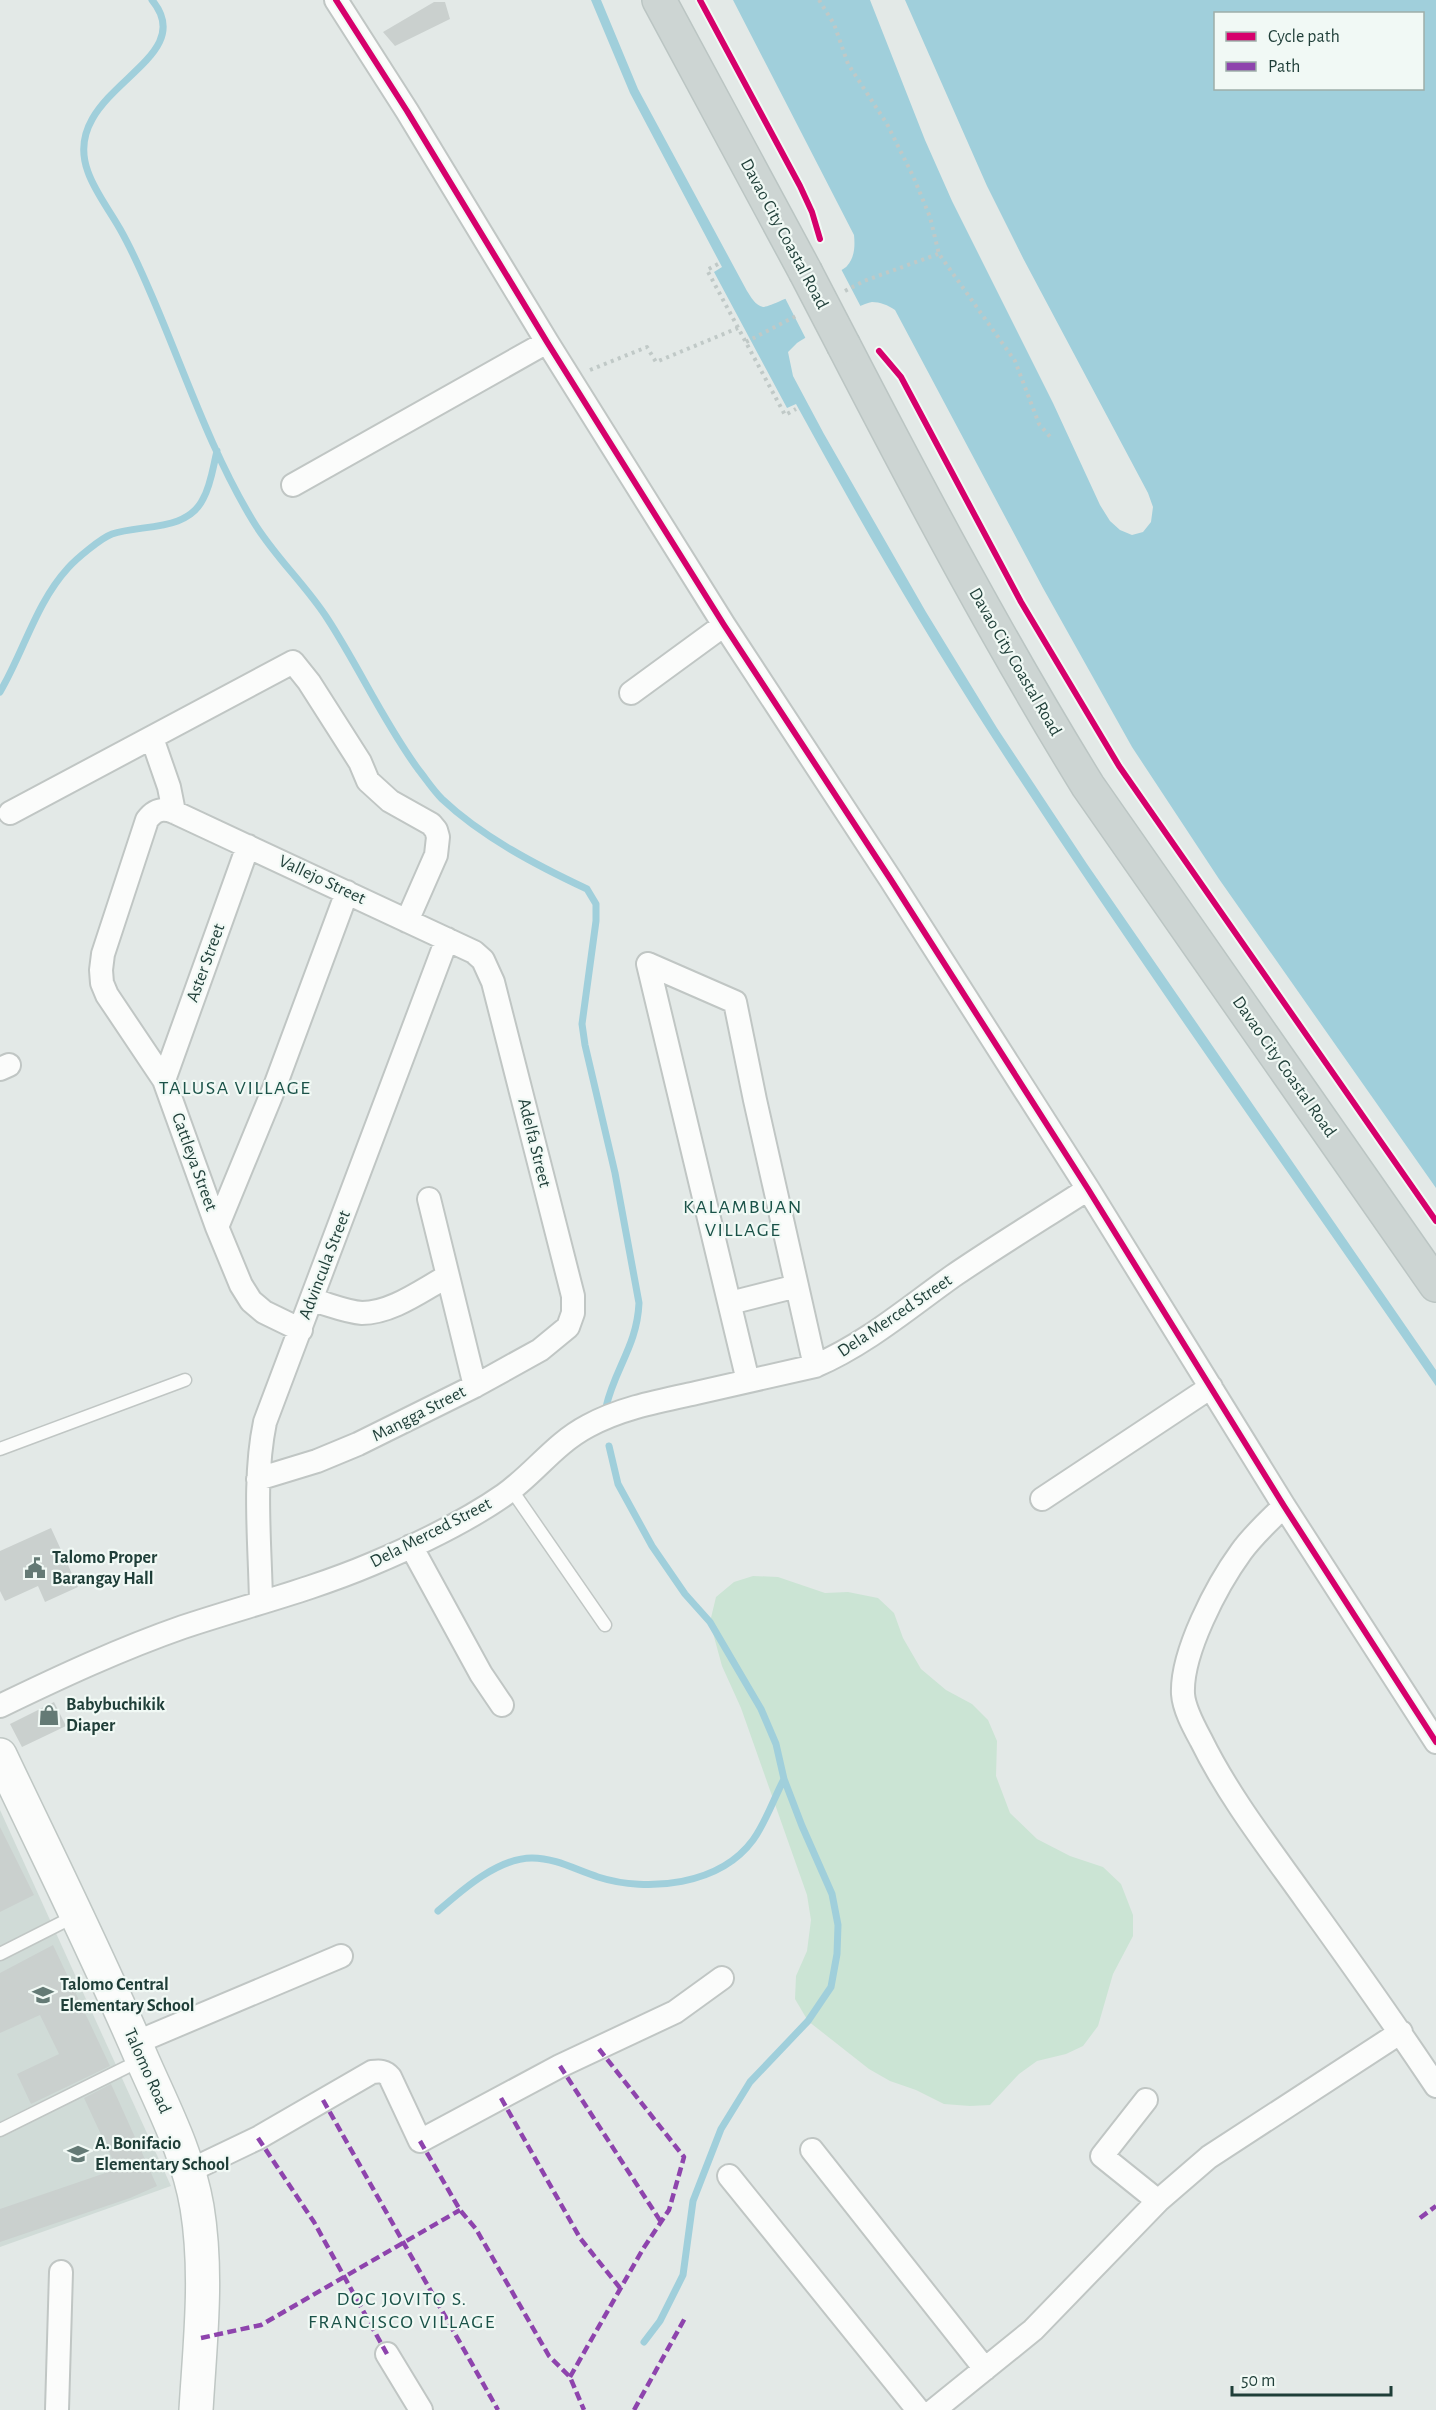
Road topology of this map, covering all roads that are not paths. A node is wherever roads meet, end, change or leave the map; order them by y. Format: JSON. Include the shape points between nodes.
{"nodes":[{"id":1,"x":336,"y":0,"type":"edge"},
{"id":2,"x":659,"y":0,"type":"edge"},
{"id":3,"x":547,"y":342,"type":"junction"},
{"id":4,"x":293,"y":485,"type":"dead end"},
{"id":5,"x":724,"y":625,"type":"junction"},
{"id":6,"x":631,"y":693,"type":"dead end"},
{"id":7,"x":152,"y":738,"type":"junction"},
{"id":8,"x":166,"y":811,"type":"junction"},
{"id":9,"x":10,"y":813,"type":"dead end"},
{"id":10,"x":248,"y":846,"type":"junction"},
{"id":11,"x":347,"y":892,"type":"junction"},
{"id":12,"x":407,"y":921,"type":"junction"},
{"id":13,"x":447,"y":939,"type":"junction"},
{"id":14,"x":483,"y":960,"type":"joint"},
{"id":15,"x":164,"y":1080,"type":"junction"},
{"id":16,"x":1088,"y":1189,"type":"junction"},
{"id":17,"x":429,"y":1199,"type":"dead end"},
{"id":18,"x":218,"y":1227,"type":"junction"},
{"id":19,"x":448,"y":1276,"type":"junction"},
{"id":20,"x":1436,"y":1285,"type":"edge"},
{"id":21,"x":797,"y":1286,"type":"junction"},
{"id":22,"x":312,"y":1300,"type":"junction"},
{"id":23,"x":730,"y":1303,"type":"junction"},
{"id":24,"x":568,"y":1327,"type":"joint"},
{"id":25,"x":301,"y":1330,"type":"junction"},
{"id":26,"x":815,"y":1366,"type":"junction"},
{"id":27,"x":184,"y":1380,"type":"dead end"},
{"id":28,"x":748,"y":1381,"type":"junction"},
{"id":29,"x":475,"y":1386,"type":"junction"},
{"id":30,"x":1211,"y":1387,"type":"junction"},
{"id":31,"x":0,"y":1449,"type":"edge"},
{"id":32,"x":258,"y":1479,"type":"junction"},
{"id":33,"x":511,"y":1489,"type":"junction"},
{"id":34,"x":1042,"y":1499,"type":"dead end"},
{"id":35,"x":1284,"y":1506,"type":"junction"},
{"id":36,"x":411,"y":1546,"type":"junction"},
{"id":37,"x":261,"y":1602,"type":"junction"},
{"id":38,"x":605,"y":1624,"type":"dead end"},
{"id":39,"x":502,"y":1705,"type":"dead end"},
{"id":40,"x":0,"y":1706,"type":"edge"},
{"id":41,"x":1436,"y":1742,"type":"edge"},
{"id":42,"x":0,"y":1755,"type":"edge"},
{"id":43,"x":76,"y":1916,"type":"junction"},
{"id":44,"x":0,"y":1954,"type":"edge"},
{"id":45,"x":341,"y":1956,"type":"dead end"},
{"id":46,"x":722,"y":1978,"type":"dead end"},
{"id":47,"x":1401,"y":2032,"type":"junction"},
{"id":48,"x":139,"y":2051,"type":"junction"},
{"id":49,"x":1436,"y":2086,"type":"edge"},
{"id":50,"x":1146,"y":2100,"type":"dead end"},
{"id":51,"x":0,"y":2130,"type":"edge"},
{"id":52,"x":812,"y":2150,"type":"dead end"},
{"id":53,"x":189,"y":2171,"type":"junction"},
{"id":54,"x":729,"y":2176,"type":"dead end"},
{"id":55,"x":1158,"y":2201,"type":"junction"},
{"id":56,"x":61,"y":2272,"type":"dead end"},
{"id":57,"x":387,"y":2354,"type":"dead end"},
{"id":58,"x":985,"y":2369,"type":"junction"},
{"id":59,"x":57,"y":2410,"type":"edge"},
{"id":60,"x":196,"y":2410,"type":"edge"},
{"id":61,"x":422,"y":2410,"type":"edge"},
{"id":62,"x":918,"y":2410,"type":"edge"},
{"id":63,"x":934,"y":2410,"type":"edge"}],
"edges":[{"from":1,"to":3,"type":"street"},
{"from":2,"to":20,"type":"main road","name":"Davao City Coastal Road","bridge":true,"via":[[990,620],[1088,786]]},
{"from":3,"to":4,"type":"street"},
{"from":3,"to":5,"type":"street"},
{"from":5,"to":6,"type":"street"},
{"from":5,"to":16,"type":"street"},
{"from":7,"to":8,"type":"street","via":[[169,787]]},
{"from":7,"to":9,"type":"street"},
{"from":7,"to":12,"type":"street","via":[[293,662],[360,762],[368,782],[436,830],[436,855]]},
{"from":8,"to":10,"type":"street","name":"Vallejo Street"},
{"from":8,"to":15,"type":"street","name":"Cattleya Street","via":[[147,820],[101,970],[107,995]]},
{"from":10,"to":11,"type":"street","name":"Vallejo Street"},
{"from":10,"to":15,"type":"street","name":"Aster Street"},
{"from":11,"to":12,"type":"street","name":"Vallejo Street"},
{"from":11,"to":18,"type":"street"},
{"from":12,"to":13,"type":"street","name":"Vallejo Street"},
{"from":13,"to":14,"type":"street","name":"Vallejo Street"},
{"from":13,"to":22,"type":"street","name":"Advincula Street"},
{"from":14,"to":24,"type":"street","name":"Adelfa Street","via":[[493,982],[573,1296]]},
{"from":15,"to":18,"type":"street","name":"Cattleya Street"},
{"from":16,"to":26,"type":"street","name":"Dela Merced Street","via":[[955,1275],[858,1345]]},
{"from":16,"to":30,"type":"street"},
{"from":17,"to":19,"type":"street"},
{"from":18,"to":25,"type":"street","name":"Cattleya Street","via":[[251,1301]]},
{"from":19,"to":22,"type":"street","via":[[377,1311],[360,1313]]},
{"from":19,"to":29,"type":"street"},
{"from":21,"to":23,"type":"street"},
{"from":21,"to":23,"type":"street","via":[[735,1002],[648,964]]},
{"from":21,"to":26,"type":"street"},
{"from":22,"to":25,"type":"street","name":"Advincula Street"},
{"from":23,"to":28,"type":"street"},
{"from":24,"to":29,"type":"street","name":"Mangga Street","via":[[540,1350]]},
{"from":25,"to":32,"type":"street","name":"Advincula Street","via":[[265,1422]]},
{"from":26,"to":28,"type":"street","name":"Dela Merced Street"},
{"from":27,"to":31,"type":"lane"},
{"from":28,"to":33,"type":"street","name":"Dela Merced Street","via":[[636,1407],[590,1425],[553,1449]]},
{"from":29,"to":32,"type":"street","name":"Mangga Street","via":[[358,1444]]},
{"from":30,"to":34,"type":"street"},
{"from":30,"to":35,"type":"street"},
{"from":32,"to":37,"type":"street","name":"Advincula Street"},
{"from":33,"to":36,"type":"street","name":"Dela Merced Street"},
{"from":33,"to":38,"type":"lane"},
{"from":35,"to":41,"type":"street"},
{"from":35,"to":47,"type":"street","via":[[1241,1551],[1229,1570],[1197,1635],[1185,1673],[1183,1695],[1201,1742],[1241,1808]]},
{"from":36,"to":37,"type":"street","name":"Dela Merced Street","via":[[372,1565]]},
{"from":36,"to":39,"type":"street"},
{"from":37,"to":40,"type":"street","name":"Dela Merced Street","via":[[115,1652]]},
{"from":42,"to":43,"type":"street","name":"Talomo Road"},
{"from":43,"to":44,"type":"lane"},
{"from":43,"to":48,"type":"street","name":"Talomo Road"},
{"from":45,"to":48,"type":"street"},
{"from":46,"to":53,"type":"street","via":[[675,2012],[561,2066],[420,2141],[390,2077],[380,2071],[372,2072],[258,2138]]},
{"from":47,"to":49,"type":"street"},
{"from":47,"to":55,"type":"street","via":[[1209,2157]]},
{"from":48,"to":51,"type":"lane"},
{"from":48,"to":53,"type":"street","name":"Talomo Road"},
{"from":50,"to":55,"type":"street","via":[[1102,2156]]},
{"from":52,"to":58,"type":"street"},
{"from":53,"to":60,"type":"street","name":"Talomo Road","via":[[201,2237],[202,2269]]},
{"from":54,"to":62,"type":"street"},
{"from":55,"to":58,"type":"street","via":[[1033,2330]]},
{"from":56,"to":59,"type":"street"},
{"from":57,"to":61,"type":"street"},
{"from":58,"to":63,"type":"street"}]}
